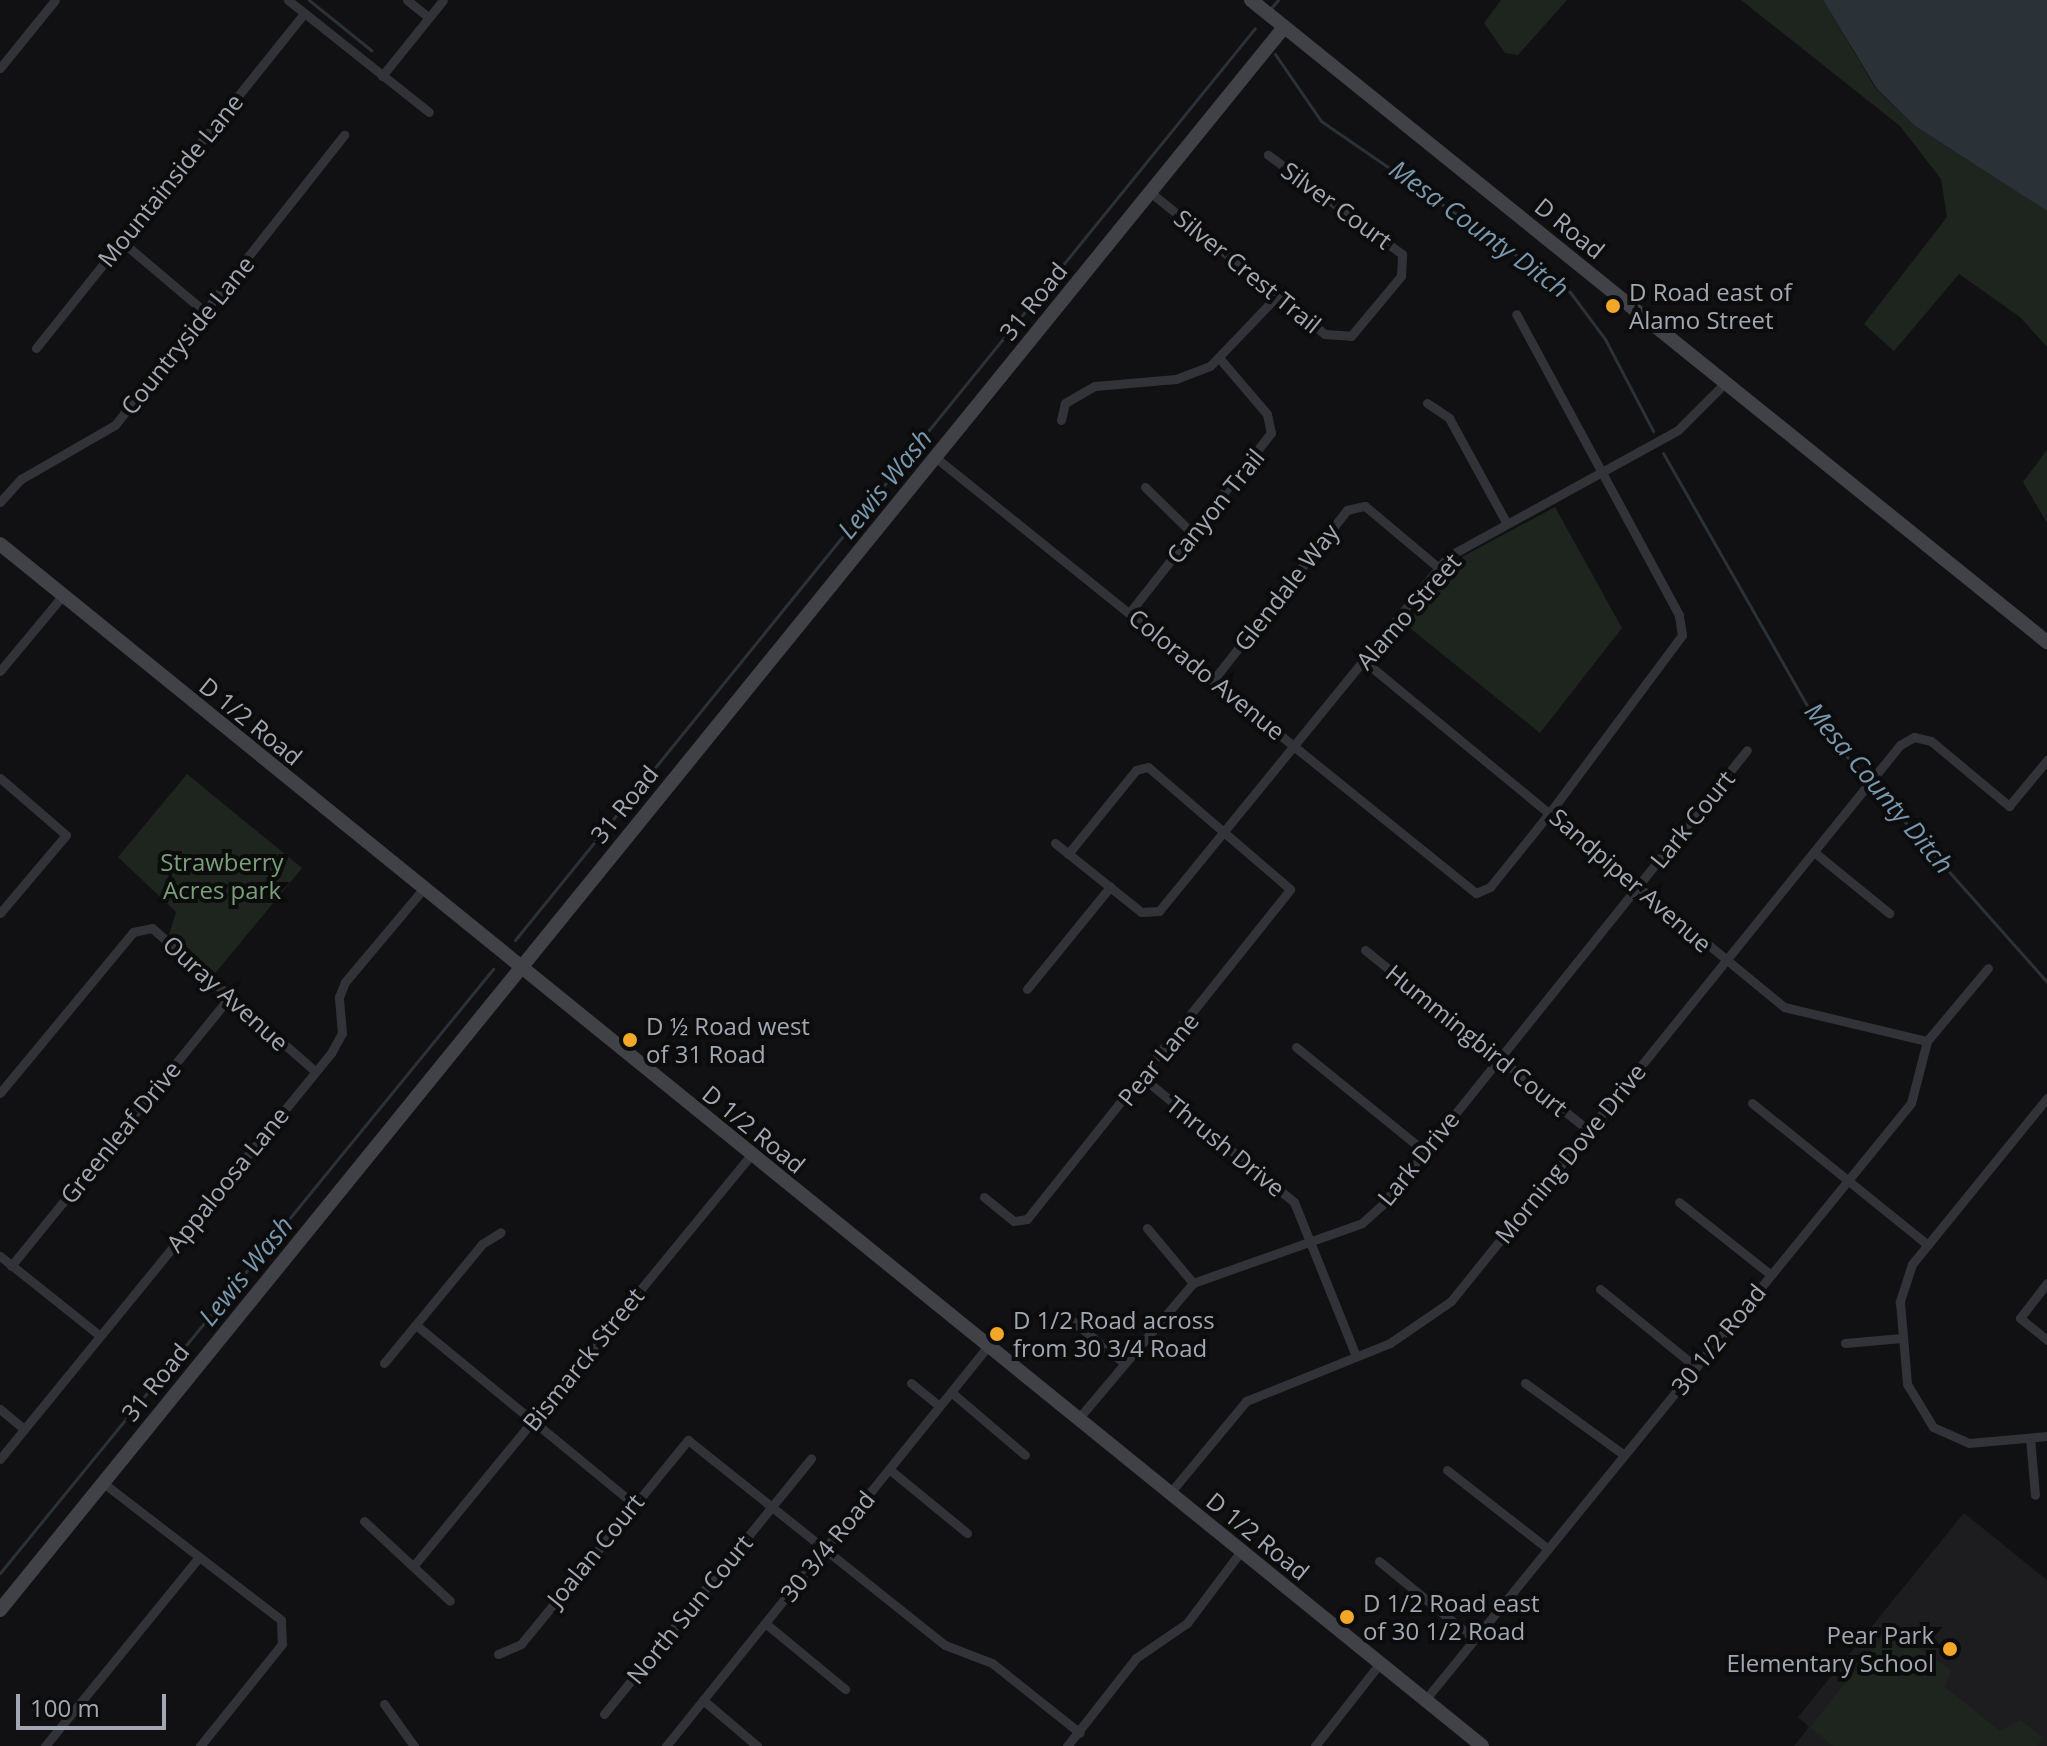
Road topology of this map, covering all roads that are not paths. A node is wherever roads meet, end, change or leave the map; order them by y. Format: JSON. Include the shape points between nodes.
{"nodes":[{"id":1,"x":55,"y":0,"type":"edge"},
{"id":2,"x":288,"y":0,"type":"edge"},
{"id":3,"x":407,"y":0,"type":"edge"},
{"id":4,"x":443,"y":0,"type":"edge"},
{"id":5,"x":1251,"y":0,"type":"edge"},
{"id":6,"x":304,"y":13,"type":"junction"},
{"id":7,"x":429,"y":18,"type":"junction"},
{"id":8,"x":1284,"y":27,"type":"junction"},
{"id":9,"x":0,"y":68,"type":"edge"},
{"id":10,"x":382,"y":76,"type":"junction"},
{"id":11,"x":429,"y":112,"type":"dead end"},
{"id":12,"x":344,"y":135,"type":"dead end"},
{"id":13,"x":1268,"y":155,"type":"dead end"},
{"id":14,"x":1150,"y":192,"type":"junction"},
{"id":15,"x":121,"y":241,"type":"junction"},
{"id":16,"x":1404,"y":258,"type":"joint"},
{"id":17,"x":1278,"y":295,"type":"junction"},
{"id":18,"x":205,"y":312,"type":"junction"},
{"id":19,"x":1516,"y":314,"type":"dead end"},
{"id":20,"x":36,"y":348,"type":"dead end"},
{"id":21,"x":1220,"y":359,"type":"junction"},
{"id":22,"x":1726,"y":382,"type":"junction"},
{"id":23,"x":1427,"y":403,"type":"dead end"},
{"id":24,"x":1061,"y":420,"type":"dead end"},
{"id":25,"x":935,"y":457,"type":"junction"},
{"id":26,"x":1601,"y":472,"type":"junction"},
{"id":27,"x":1145,"y":487,"type":"dead end"},
{"id":28,"x":0,"y":502,"type":"edge"},
{"id":29,"x":1506,"y":522,"type":"junction"},
{"id":30,"x":1192,"y":533,"type":"junction"},
{"id":31,"x":0,"y":544,"type":"edge"},
{"id":32,"x":1439,"y":568,"type":"junction"},
{"id":33,"x":63,"y":595,"type":"junction"},
{"id":34,"x":1130,"y":612,"type":"junction"},
{"id":35,"x":2047,"y":642,"type":"edge"},
{"id":36,"x":1364,"y":661,"type":"junction"},
{"id":37,"x":0,"y":671,"type":"edge"},
{"id":38,"x":1214,"y":679,"type":"junction"},
{"id":39,"x":1296,"y":745,"type":"junction"},
{"id":40,"x":1747,"y":750,"type":"dead end"},
{"id":41,"x":2047,"y":760,"type":"edge"},
{"id":42,"x":0,"y":778,"type":"edge"},
{"id":43,"x":1551,"y":811,"type":"junction"},
{"id":44,"x":1227,"y":830,"type":"junction"},
{"id":45,"x":1055,"y":843,"type":"dead end"},
{"id":46,"x":1814,"y":852,"type":"junction"},
{"id":47,"x":1068,"y":854,"type":"junction"},
{"id":48,"x":1110,"y":887,"type":"junction"},
{"id":49,"x":1636,"y":887,"type":"junction"},
{"id":50,"x":423,"y":889,"type":"junction"},
{"id":51,"x":0,"y":913,"type":"edge"},
{"id":52,"x":1889,"y":913,"type":"dead end"},
{"id":53,"x":1365,"y":950,"type":"dead end"},
{"id":54,"x":1726,"y":961,"type":"junction"},
{"id":55,"x":520,"y":967,"type":"junction"},
{"id":56,"x":1988,"y":968,"type":"dead end"},
{"id":57,"x":1027,"y":989,"type":"dead end"},
{"id":58,"x":229,"y":998,"type":"junction"},
{"id":59,"x":1927,"y":1041,"type":"junction"},
{"id":60,"x":1296,"y":1047,"type":"dead end"},
{"id":61,"x":1497,"y":1057,"type":"junction"},
{"id":62,"x":315,"y":1071,"type":"junction"},
{"id":63,"x":1143,"y":1078,"type":"junction"},
{"id":64,"x":0,"y":1093,"type":"edge"},
{"id":65,"x":2047,"y":1098,"type":"edge"},
{"id":66,"x":1752,"y":1103,"type":"dead end"},
{"id":67,"x":1588,"y":1130,"type":"junction"},
{"id":68,"x":1424,"y":1151,"type":"junction"},
{"id":69,"x":751,"y":1155,"type":"junction"},
{"id":70,"x":1846,"y":1183,"type":"junction"},
{"id":71,"x":984,"y":1197,"type":"dead end"},
{"id":72,"x":1679,"y":1202,"type":"dead end"},
{"id":73,"x":1147,"y":1228,"type":"dead end"},
{"id":74,"x":501,"y":1232,"type":"dead end"},
{"id":75,"x":1312,"y":1242,"type":"junction"},
{"id":76,"x":1928,"y":1245,"type":"junction"},
{"id":77,"x":0,"y":1256,"type":"edge"},
{"id":78,"x":11,"y":1266,"type":"junction"},
{"id":79,"x":1771,"y":1275,"type":"junction"},
{"id":80,"x":1193,"y":1283,"type":"junction"},
{"id":81,"x":2047,"y":1283,"type":"edge"},
{"id":82,"x":1600,"y":1289,"type":"dead end"},
{"id":83,"x":1070,"y":1319,"type":"dead end"},
{"id":84,"x":416,"y":1325,"type":"junction"},
{"id":85,"x":99,"y":1335,"type":"junction"},
{"id":86,"x":1902,"y":1338,"type":"junction"},
{"id":87,"x":2047,"y":1340,"type":"edge"},
{"id":88,"x":1845,"y":1343,"type":"dead end"},
{"id":89,"x":988,"y":1346,"type":"junction"},
{"id":90,"x":1355,"y":1354,"type":"junction"},
{"id":91,"x":1123,"y":1362,"type":"junction"},
{"id":92,"x":384,"y":1363,"type":"dead end"},
{"id":93,"x":1696,"y":1367,"type":"junction"},
{"id":94,"x":911,"y":1383,"type":"dead end"},
{"id":95,"x":1525,"y":1383,"type":"dead end"},
{"id":96,"x":951,"y":1392,"type":"junction"},
{"id":97,"x":939,"y":1406,"type":"junction"},
{"id":98,"x":0,"y":1409,"type":"edge"},
{"id":99,"x":1078,"y":1419,"type":"junction"},
{"id":100,"x":532,"y":1420,"type":"junction"},
{"id":101,"x":24,"y":1429,"type":"junction"},
{"id":102,"x":2047,"y":1436,"type":"edge"},
{"id":103,"x":2030,"y":1438,"type":"junction"},
{"id":104,"x":1025,"y":1455,"type":"dead end"},
{"id":105,"x":1624,"y":1455,"type":"junction"},
{"id":106,"x":811,"y":1458,"type":"dead end"},
{"id":107,"x":0,"y":1459,"type":"edge"},
{"id":108,"x":889,"y":1469,"type":"junction"},
{"id":109,"x":1447,"y":1470,"type":"dead end"},
{"id":110,"x":102,"y":1482,"type":"junction"},
{"id":111,"x":1170,"y":1493,"type":"junction"},
{"id":112,"x":2035,"y":1495,"type":"dead end"},
{"id":113,"x":633,"y":1503,"type":"junction"},
{"id":114,"x":774,"y":1504,"type":"junction"},
{"id":115,"x":364,"y":1521,"type":"dead end"},
{"id":116,"x":967,"y":1533,"type":"dead end"},
{"id":117,"x":826,"y":1546,"type":"junction"},
{"id":118,"x":1548,"y":1549,"type":"junction"},
{"id":119,"x":1241,"y":1551,"type":"junction"},
{"id":120,"x":199,"y":1557,"type":"junction"},
{"id":121,"x":1379,"y":1561,"type":"dead end"},
{"id":122,"x":415,"y":1564,"type":"junction"},
{"id":123,"x":450,"y":1601,"type":"dead end"},
{"id":124,"x":0,"y":1610,"type":"edge"},
{"id":125,"x":765,"y":1623,"type":"junction"},
{"id":126,"x":1474,"y":1639,"type":"junction"},
{"id":127,"x":498,"y":1654,"type":"dead end"},
{"id":128,"x":1380,"y":1663,"type":"junction"},
{"id":129,"x":845,"y":1689,"type":"dead end"},
{"id":130,"x":703,"y":1700,"type":"junction"},
{"id":131,"x":1425,"y":1700,"type":"junction"},
{"id":132,"x":384,"y":1704,"type":"dead end"},
{"id":133,"x":604,"y":1714,"type":"dead end"},
{"id":134,"x":1080,"y":1733,"type":"junction"},
{"id":135,"x":407,"y":1744,"type":"edge"},
{"id":136,"x":45,"y":1746,"type":"edge"},
{"id":137,"x":200,"y":1746,"type":"edge"},
{"id":138,"x":666,"y":1746,"type":"edge"},
{"id":139,"x":757,"y":1746,"type":"edge"},
{"id":140,"x":1067,"y":1746,"type":"edge"},
{"id":141,"x":1315,"y":1746,"type":"edge"},
{"id":142,"x":1482,"y":1746,"type":"edge"}],
"edges":[{"from":1,"to":9,"type":"street"},
{"from":2,"to":6,"type":"street"},
{"from":3,"to":7,"type":"street"},
{"from":4,"to":7,"type":"street"},
{"from":5,"to":8,"type":"street","name":"D Road"},
{"from":6,"to":10,"type":"street"},
{"from":6,"to":15,"type":"street","name":"Mountainside Lane"},
{"from":7,"to":10,"type":"street"},
{"from":8,"to":14,"type":"street","name":"31 Road"},
{"from":8,"to":22,"type":"street","name":"D Road"},
{"from":10,"to":11,"type":"street"},
{"from":12,"to":18,"type":"street","name":"Countryside Lane"},
{"from":13,"to":16,"type":"street","name":"Silver Court"},
{"from":14,"to":17,"type":"street","name":"Silver Crest Trail"},
{"from":14,"to":25,"type":"street","name":"31 Road"},
{"from":15,"to":18,"type":"street"},
{"from":15,"to":20,"type":"street","name":"Mountainside Lane"},
{"from":16,"to":17,"type":"street","name":"Silver Crest Trail","via":[[1401,276],[1346,338],[1325,334]]},
{"from":17,"to":21,"type":"street"},
{"from":18,"to":28,"type":"street","name":"Countryside Lane","via":[[105,434],[21,479]]},
{"from":19,"to":26,"type":"street"},
{"from":21,"to":24,"type":"street","via":[[1176,379],[1085,390],[1065,403]]},
{"from":21,"to":30,"type":"street","name":"Canyon Trail","via":[[1267,414],[1271,433]]},
{"from":22,"to":26,"type":"street","name":"Alamo Street","via":[[1690,422]]},
{"from":22,"to":35,"type":"street","name":"D Road"},
{"from":23,"to":29,"type":"street","via":[[1449,418]]},
{"from":25,"to":34,"type":"street","name":"Colorado Avenue"},
{"from":25,"to":55,"type":"street","name":"31 Road"},
{"from":26,"to":29,"type":"street","name":"Alamo Street"},
{"from":26,"to":43,"type":"street","via":[[1682,635]]},
{"from":27,"to":30,"type":"street"},
{"from":29,"to":32,"type":"street","name":"Alamo Street"},
{"from":30,"to":34,"type":"street","name":"Canyon Trail"},
{"from":31,"to":33,"type":"street","name":"D 1/2 Road"},
{"from":32,"to":36,"type":"street","name":"Alamo Street"},
{"from":32,"to":38,"type":"street","name":"Glendale Way","via":[[1365,506],[1347,510]]},
{"from":33,"to":37,"type":"street"},
{"from":33,"to":50,"type":"street","name":"D 1/2 Road"},
{"from":34,"to":38,"type":"street","name":"Colorado Avenue"},
{"from":36,"to":39,"type":"street","name":"Alamo Street"},
{"from":36,"to":43,"type":"street","name":"Sandpiper Avenue"},
{"from":38,"to":39,"type":"street","name":"Colorado Avenue"},
{"from":39,"to":43,"type":"street","name":"Colorado Avenue","via":[[1476,893],[1490,887]]},
{"from":39,"to":44,"type":"street","name":"Alamo Street"},
{"from":40,"to":49,"type":"street","name":"Lark Court"},
{"from":41,"to":46,"type":"street","name":"Morning Dove Drive","via":[[2009,806],[1931,741],[1914,737]]},
{"from":42,"to":51,"type":"street","via":[[66,835]]},
{"from":43,"to":49,"type":"street","name":"Sandpiper Avenue"},
{"from":44,"to":47,"type":"street","via":[[1144,767]]},
{"from":44,"to":48,"type":"street","name":"Alamo Street","via":[[1152,914]]},
{"from":44,"to":63,"type":"street","name":"Pear Lane","via":[[1290,889]]},
{"from":45,"to":47,"type":"street"},
{"from":46,"to":52,"type":"street"},
{"from":46,"to":54,"type":"street","name":"Morning Dove Drive"},
{"from":47,"to":48,"type":"street"},
{"from":48,"to":57,"type":"street"},
{"from":49,"to":54,"type":"street","name":"Sandpiper Avenue"},
{"from":49,"to":61,"type":"street","name":"Lark Drive"},
{"from":50,"to":55,"type":"street","name":"D 1/2 Road"},
{"from":50,"to":62,"type":"street","name":"Appaloosa Lane","via":[[345,982],[339,997],[342,1033]]},
{"from":53,"to":61,"type":"street","name":"Hummingbird Court"},
{"from":54,"to":59,"type":"street","name":"Sandpiper Avenue","via":[[1784,1007]]},
{"from":54,"to":67,"type":"street","name":"Morning Dove Drive"},
{"from":55,"to":69,"type":"street","name":"D 1/2 Road"},
{"from":55,"to":110,"type":"street","name":"31 Road"},
{"from":56,"to":59,"type":"street","name":"30 1/2 Road"},
{"from":58,"to":62,"type":"street","name":"Ouray Avenue"},
{"from":58,"to":64,"type":"street","name":"Ouray Avenue","via":[[152,928],[133,932]]},
{"from":58,"to":78,"type":"street","name":"Greenleaf Drive"},
{"from":59,"to":70,"type":"street","name":"30 1/2 Road","via":[[1916,1094]]},
{"from":60,"to":68,"type":"street"},
{"from":61,"to":67,"type":"street","name":"Hummingbird Court"},
{"from":61,"to":68,"type":"street","name":"Lark Drive"},
{"from":62,"to":85,"type":"street","name":"Appaloosa Lane"},
{"from":63,"to":71,"type":"street","name":"Pear Lane","via":[[1019,1224]]},
{"from":63,"to":75,"type":"street","name":"Thrush Drive","via":[[1294,1202]]},
{"from":65,"to":76,"type":"street"},
{"from":66,"to":70,"type":"street"},
{"from":67,"to":90,"type":"street","name":"Morning Dove Drive","via":[[1451,1301],[1423,1326]]},
{"from":68,"to":75,"type":"street","name":"Lark Drive","via":[[1362,1223]]},
{"from":69,"to":89,"type":"street","name":"D 1/2 Road"},
{"from":69,"to":100,"type":"street","name":"Bismarck Street"},
{"from":70,"to":76,"type":"street"},
{"from":70,"to":79,"type":"street","name":"30 1/2 Road"},
{"from":72,"to":79,"type":"street"},
{"from":73,"to":80,"type":"street"},
{"from":74,"to":84,"type":"street","via":[[482,1244]]},
{"from":75,"to":80,"type":"street","name":"Lark Drive"},
{"from":75,"to":90,"type":"street","name":"Thrush Drive"},
{"from":76,"to":86,"type":"street","via":[[1903,1284]]},
{"from":77,"to":78,"type":"street"},
{"from":78,"to":85,"type":"street"},
{"from":79,"to":93,"type":"street","name":"30 1/2 Road"},
{"from":80,"to":91,"type":"street","name":"Lark Drive"},
{"from":81,"to":87,"type":"street","via":[[2020,1318]]},
{"from":82,"to":93,"type":"street"},
{"from":83,"to":91,"type":"street"},
{"from":84,"to":92,"type":"street"},
{"from":84,"to":100,"type":"street"},
{"from":85,"to":101,"type":"street","name":"Appaloosa Lane"},
{"from":86,"to":88,"type":"street"},
{"from":86,"to":103,"type":"street","via":[[1907,1384],[1933,1427],[1969,1443]]},
{"from":89,"to":96,"type":"street","name":"30 3/4 Road"},
{"from":89,"to":99,"type":"street","name":"D 1/2 Road"},
{"from":90,"to":111,"type":"street","name":"Morning Dove Drive","via":[[1246,1401]]},
{"from":91,"to":99,"type":"street","name":"Lark Drive"},
{"from":93,"to":105,"type":"street","name":"30 1/2 Road"},
{"from":94,"to":97,"type":"street"},
{"from":95,"to":105,"type":"street"},
{"from":96,"to":97,"type":"street","name":"30 3/4 Road"},
{"from":96,"to":104,"type":"street"},
{"from":97,"to":108,"type":"street","name":"30 3/4 Road"},
{"from":98,"to":101,"type":"street"},
{"from":99,"to":111,"type":"street","name":"D 1/2 Road"},
{"from":100,"to":113,"type":"street"},
{"from":100,"to":122,"type":"street","name":"Bismarck Street"},
{"from":101,"to":107,"type":"street","name":"Appaloosa Lane"},
{"from":102,"to":103,"type":"street"},
{"from":103,"to":112,"type":"street"},
{"from":105,"to":118,"type":"street","name":"30 1/2 Road"},
{"from":106,"to":114,"type":"street","name":"North Sun Court"},
{"from":108,"to":116,"type":"street"},
{"from":108,"to":117,"type":"street","name":"30 3/4 Road"},
{"from":109,"to":118,"type":"street"},
{"from":110,"to":120,"type":"street"},
{"from":110,"to":124,"type":"street","name":"31 Road"},
{"from":111,"to":119,"type":"street","name":"D 1/2 Road"},
{"from":113,"to":114,"type":"street","name":"Joalan Court","via":[[688,1440]]},
{"from":113,"to":127,"type":"street","name":"Joalan Court","via":[[521,1644]]},
{"from":114,"to":117,"type":"street"},
{"from":114,"to":133,"type":"street","name":"North Sun Court"},
{"from":115,"to":122,"type":"street"},
{"from":117,"to":125,"type":"street","name":"30 3/4 Road"},
{"from":117,"to":134,"type":"street","via":[[937,1640],[992,1663]]},
{"from":118,"to":126,"type":"street","name":"30 1/2 Road"},
{"from":119,"to":128,"type":"street","name":"D 1/2 Road"},
{"from":119,"to":134,"type":"street","via":[[1187,1623],[1136,1658]]},
{"from":120,"to":136,"type":"street"},
{"from":120,"to":137,"type":"street","via":[[281,1620],[282,1644]]},
{"from":121,"to":126,"type":"street"},
{"from":122,"to":123,"type":"street"},
{"from":125,"to":129,"type":"street"},
{"from":125,"to":130,"type":"street","name":"30 3/4 Road"},
{"from":126,"to":131,"type":"street","name":"30 1/2 Road"},
{"from":128,"to":131,"type":"street","name":"D 1/2 Road"},
{"from":128,"to":141,"type":"street"},
{"from":130,"to":138,"type":"street","name":"30 3/4 Road"},
{"from":130,"to":139,"type":"street"},
{"from":131,"to":142,"type":"street","name":"D 1/2 Road"},
{"from":132,"to":135,"type":"street"},
{"from":134,"to":140,"type":"street"}]}
